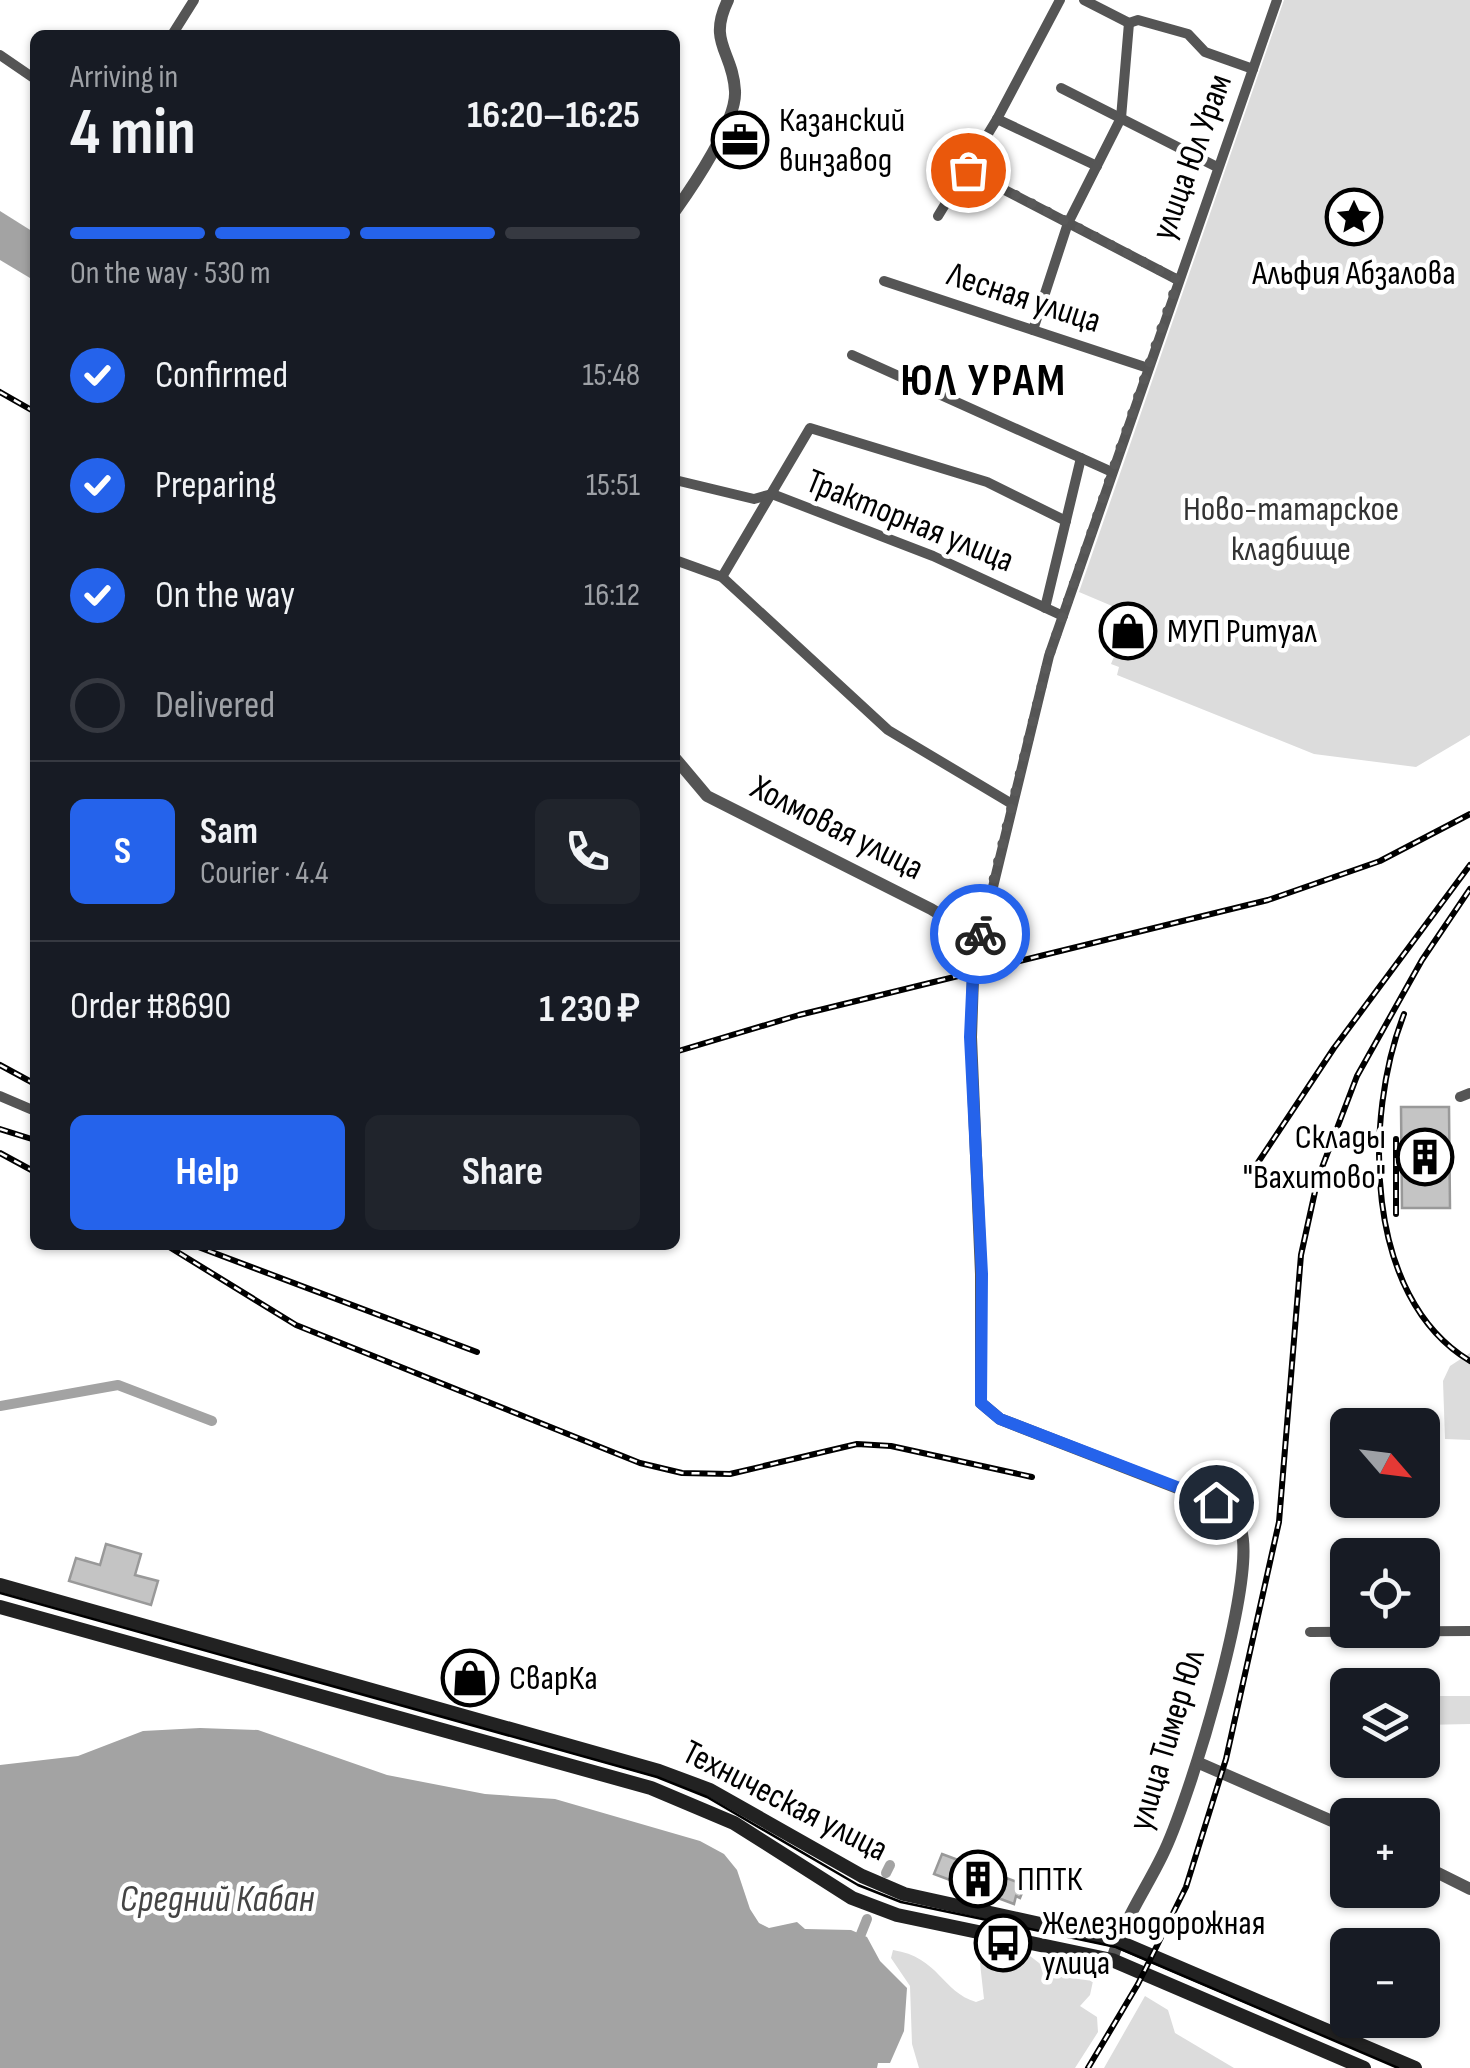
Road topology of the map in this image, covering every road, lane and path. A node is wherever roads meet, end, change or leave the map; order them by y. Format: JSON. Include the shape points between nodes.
{"nodes":[{"id":1,"x":728,"y":0,"type":"edge"},
{"id":2,"x":1060,"y":0,"type":"edge"},
{"id":3,"x":1084,"y":0,"type":"edge"},
{"id":4,"x":1277,"y":0,"type":"edge"},
{"id":5,"x":190,"y":2,"type":"edge"},
{"id":6,"x":1128,"y":23,"type":"junction"},
{"id":7,"x":175,"y":30,"type":"edge"},
{"id":8,"x":0,"y":55,"type":"edge"},
{"id":9,"x":1252,"y":68,"type":"junction"},
{"id":10,"x":30,"y":76,"type":"edge"},
{"id":11,"x":1061,"y":88,"type":"dead end"},
{"id":12,"x":1121,"y":118,"type":"junction"},
{"id":13,"x":997,"y":119,"type":"junction"},
{"id":14,"x":1097,"y":166,"type":"junction"},
{"id":15,"x":1217,"y":167,"type":"junction"},
{"id":16,"x":968,"y":170,"type":"junction"},
{"id":17,"x":680,"y":202,"type":"edge"},
{"id":18,"x":938,"y":216,"type":"dead end"},
{"id":19,"x":1068,"y":223,"type":"junction"},
{"id":20,"x":1178,"y":280,"type":"junction"},
{"id":21,"x":884,"y":281,"type":"dead end"},
{"id":22,"x":1033,"y":330,"type":"junction"},
{"id":23,"x":852,"y":355,"type":"dead end"},
{"id":24,"x":1148,"y":368,"type":"junction"},
{"id":25,"x":1081,"y":458,"type":"junction"},
{"id":26,"x":1112,"y":472,"type":"junction"},
{"id":27,"x":680,"y":481,"type":"edge"},
{"id":28,"x":772,"y":494,"type":"junction"},
{"id":29,"x":1066,"y":522,"type":"junction"},
{"id":30,"x":680,"y":562,"type":"edge"},
{"id":31,"x":722,"y":578,"type":"junction"},
{"id":32,"x":1046,"y":608,"type":"junction"},
{"id":33,"x":1063,"y":616,"type":"junction"},
{"id":34,"x":680,"y":764,"type":"edge"},
{"id":35,"x":1012,"y":804,"type":"junction"},
{"id":36,"x":974,"y":948,"type":"junction"},
{"id":37,"x":0,"y":1096,"type":"edge"},
{"id":38,"x":30,"y":1109,"type":"edge"},
{"id":39,"x":0,"y":1585,"type":"edge"},
{"id":40,"x":0,"y":1608,"type":"edge"},
{"id":41,"x":1470,"y":1631,"type":"edge"},
{"id":42,"x":1310,"y":1632,"type":"dead end"},
{"id":43,"x":1199,"y":1763,"type":"junction"},
{"id":44,"x":1330,"y":1820,"type":"edge"},
{"id":45,"x":1440,"y":1874,"type":"edge"},
{"id":46,"x":1470,"y":1889,"type":"edge"},
{"id":47,"x":1117,"y":1941,"type":"junction"},
{"id":48,"x":1112,"y":1960,"type":"junction"},
{"id":49,"x":1364,"y":2068,"type":"edge"},
{"id":50,"x":1415,"y":2068,"type":"edge"}],
"edges":[{"from":1,"to":17,"type":"street","via":[[718,29],[732,70],[733,108]]},
{"from":2,"to":13,"type":"street"},
{"from":3,"to":6,"type":"street"},
{"from":4,"to":9,"type":"street","name":"улица Юл Урам"},
{"from":5,"to":7,"type":"street"},
{"from":6,"to":9,"type":"street","via":[[1188,34],[1205,52]]},
{"from":6,"to":12,"type":"street"},
{"from":8,"to":10,"type":"street"},
{"from":9,"to":15,"type":"street","name":"улица Юл Урам"},
{"from":11,"to":12,"type":"street"},
{"from":12,"to":14,"type":"street"},
{"from":12,"to":15,"type":"street"},
{"from":13,"to":14,"type":"street"},
{"from":13,"to":16,"type":"street"},
{"from":14,"to":19,"type":"street"},
{"from":15,"to":20,"type":"street","name":"улица Юл Урам"},
{"from":16,"to":18,"type":"street"},
{"from":16,"to":19,"type":"street"},
{"from":19,"to":20,"type":"street"},
{"from":19,"to":22,"type":"street"},
{"from":20,"to":24,"type":"street","name":"улица Юл Урам"},
{"from":21,"to":22,"type":"street","name":"Лесная улица"},
{"from":22,"to":24,"type":"street","name":"Лесная улица"},
{"from":23,"to":25,"type":"street"},
{"from":24,"to":26,"type":"street","name":"улица Юл Урам"},
{"from":25,"to":26,"type":"street"},
{"from":25,"to":29,"type":"street"},
{"from":26,"to":33,"type":"street","name":"улица Юл Урам"},
{"from":27,"to":28,"type":"street","name":"Тракторная улица","via":[[754,499]]},
{"from":28,"to":29,"type":"street","via":[[810,428],[987,482]]},
{"from":28,"to":31,"type":"street"},
{"from":28,"to":32,"type":"street","name":"Тракторная улица"},
{"from":29,"to":32,"type":"street"},
{"from":30,"to":31,"type":"street"},
{"from":31,"to":35,"type":"street","via":[[888,730]]},
{"from":32,"to":33,"type":"street","name":"Тракторная улица"},
{"from":33,"to":35,"type":"street","name":"улица Юл Урам"},
{"from":34,"to":36,"type":"street","name":"Холмовая улица","via":[[708,796],[931,910],[957,926]]},
{"from":35,"to":36,"type":"street","name":"улица Юл Урам"},
{"from":36,"to":43,"type":"street","name":"улица Тимер Юл","via":[[970,1037],[981,1403],[1000,1419],[1216,1502],[1241,1528],[1243,1570]]},
{"from":37,"to":38,"type":"street"},
{"from":39,"to":47,"type":"main road","name":"Техническая улица","via":[[660,1771],[710,1790],[904,1894]]},
{"from":40,"to":48,"type":"main road","name":"Техническая улица","via":[[650,1788],[734,1823],[852,1898],[897,1915]]},
{"from":41,"to":42,"type":"street"},
{"from":43,"to":44,"type":"street"},
{"from":43,"to":47,"type":"street","name":"улица Тимер Юл","via":[[1164,1854]]},
{"from":45,"to":46,"type":"street"},
{"from":47,"to":48,"type":"street","name":"улица Тимер Юл"},
{"from":47,"to":50,"type":"main road","name":"Техническая улица"},
{"from":48,"to":49,"type":"main road","name":"Техническая улица"}]}
